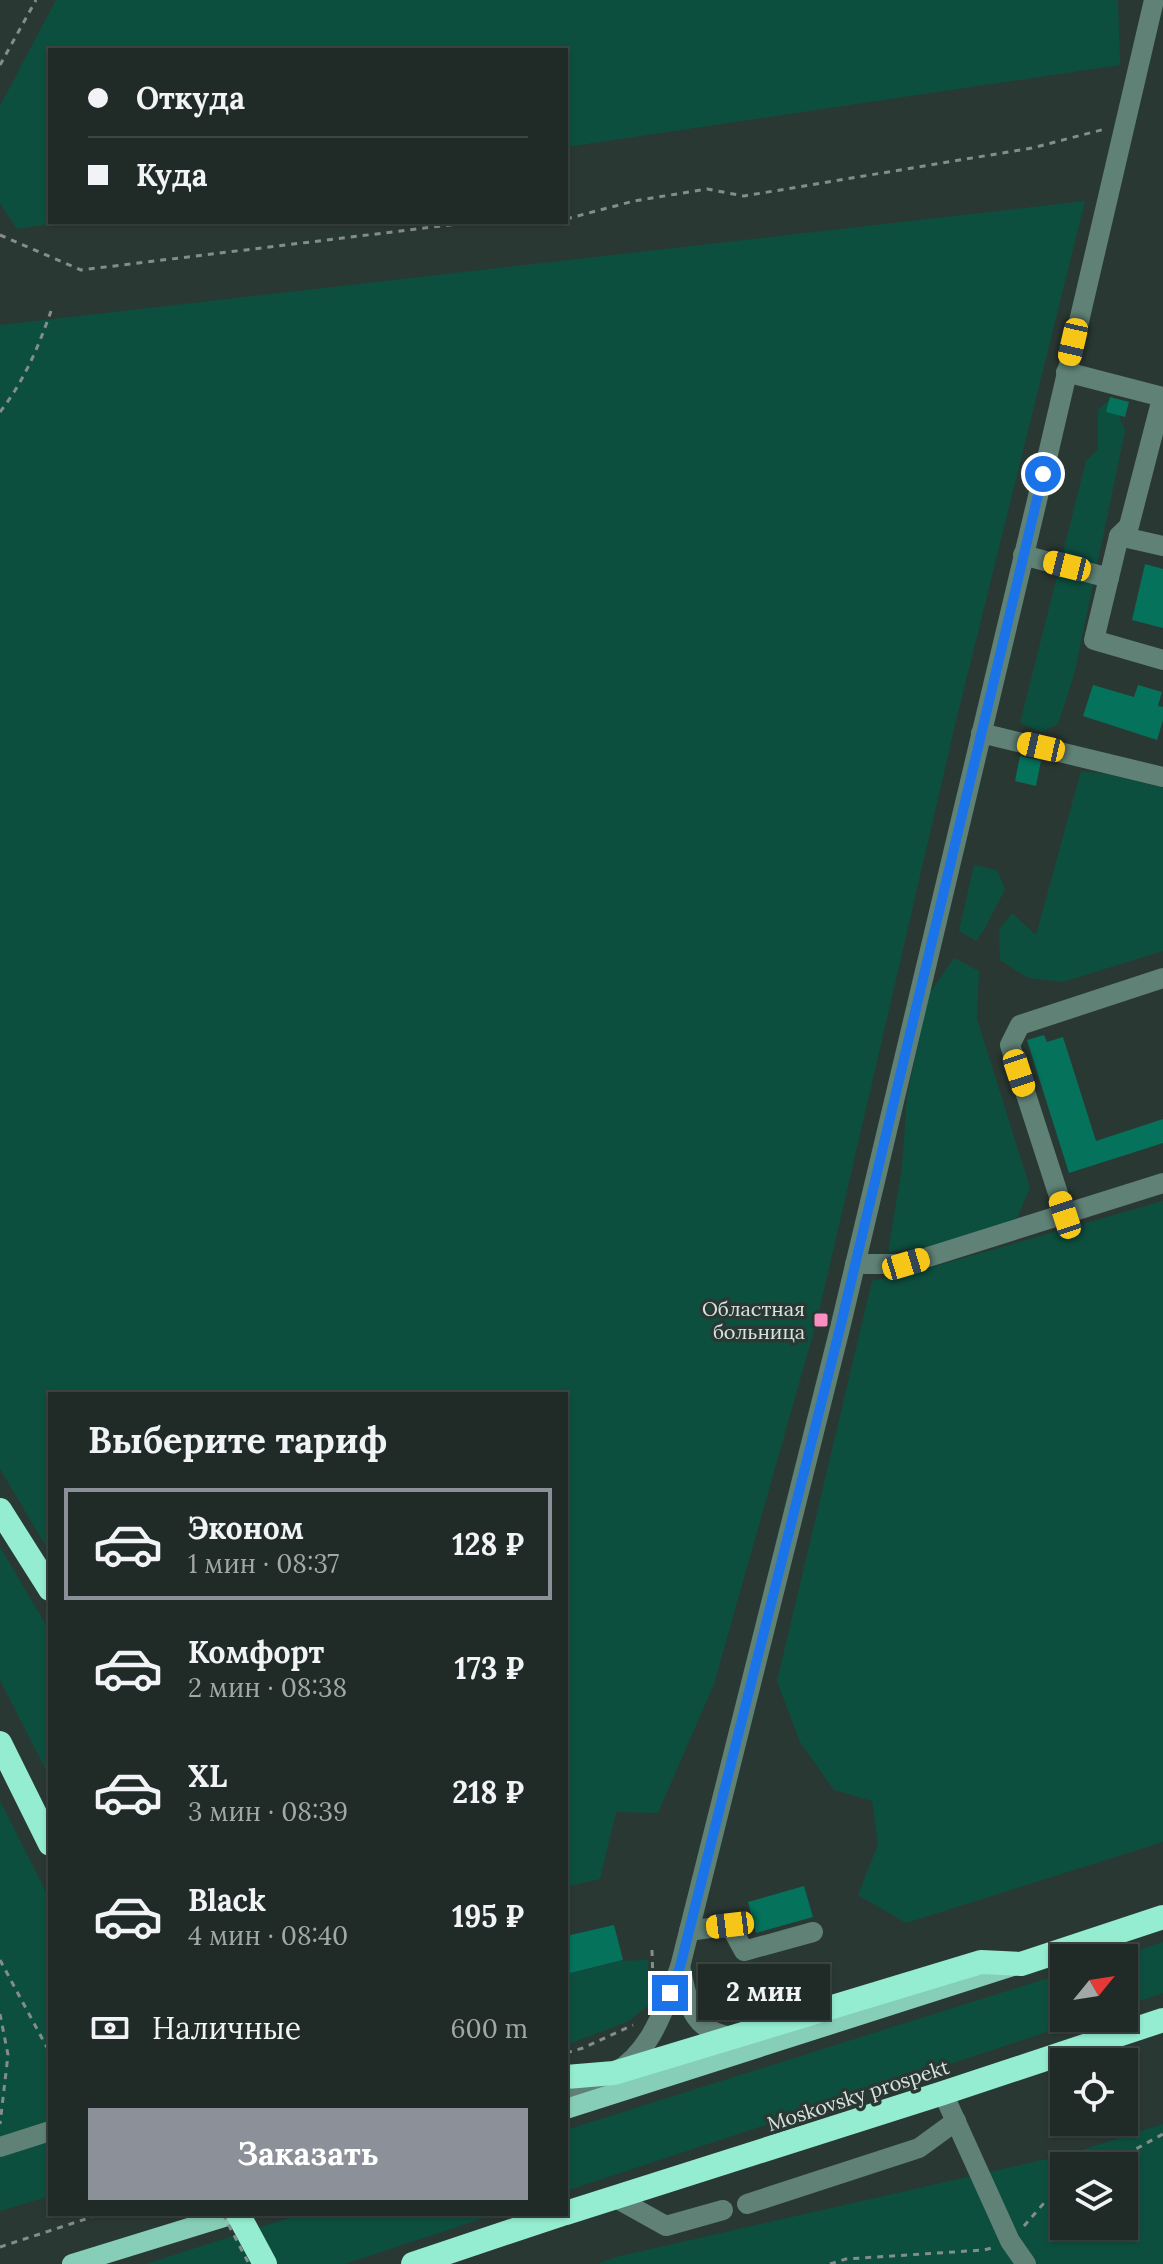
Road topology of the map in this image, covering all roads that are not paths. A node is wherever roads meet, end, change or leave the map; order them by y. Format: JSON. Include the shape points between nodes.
{"nodes":[{"id":1,"x":1154,"y":0,"type":"edge"},
{"id":2,"x":1066,"y":372,"type":"junction"},
{"id":3,"x":1163,"y":397,"type":"edge"},
{"id":4,"x":1163,"y":404,"type":"edge"},
{"id":5,"x":1119,"y":536,"type":"junction"},
{"id":6,"x":1163,"y":546,"type":"edge"},
{"id":7,"x":1023,"y":555,"type":"junction"},
{"id":8,"x":1109,"y":578,"type":"junction"},
{"id":9,"x":1163,"y":660,"type":"edge"},
{"id":10,"x":981,"y":733,"type":"junction"},
{"id":11,"x":1163,"y":777,"type":"edge"},
{"id":12,"x":1163,"y":978,"type":"edge"},
{"id":13,"x":1163,"y":1183,"type":"edge"},
{"id":14,"x":1065,"y":1215,"type":"junction"},
{"id":15,"x":855,"y":1264,"type":"junction"},
{"id":16,"x":0,"y":1510,"type":"edge"},
{"id":17,"x":48,"y":1586,"type":"edge"},
{"id":18,"x":0,"y":1743,"type":"edge"},
{"id":19,"x":48,"y":1840,"type":"edge"},
{"id":20,"x":1163,"y":1917,"type":"edge"},
{"id":21,"x":689,"y":1931,"type":"junction"},
{"id":22,"x":813,"y":1932,"type":"dead end"},
{"id":23,"x":1021,"y":1964,"type":"junction"},
{"id":24,"x":680,"y":1967,"type":"junction"},
{"id":25,"x":1163,"y":2020,"type":"edge"},
{"id":26,"x":733,"y":2037,"type":"junction"},
{"id":27,"x":614,"y":2073,"type":"junction"},
{"id":28,"x":568,"y":2077,"type":"edge"},
{"id":29,"x":568,"y":2088,"type":"edge"},
{"id":30,"x":943,"y":2093,"type":"junction"},
{"id":31,"x":568,"y":2108,"type":"edge"},
{"id":32,"x":956,"y":2121,"type":"junction"},
{"id":33,"x":48,"y":2132,"type":"edge"},
{"id":34,"x":0,"y":2147,"type":"edge"},
{"id":35,"x":614,"y":2197,"type":"junction"},
{"id":36,"x":747,"y":2204,"type":"dead end"},
{"id":37,"x":723,"y":2210,"type":"dead end"},
{"id":38,"x":568,"y":2212,"type":"edge"},
{"id":39,"x":229,"y":2216,"type":"edge"},
{"id":40,"x":237,"y":2216,"type":"edge"},
{"id":41,"x":555,"y":2216,"type":"edge"},
{"id":42,"x":72,"y":2264,"type":"edge"},
{"id":43,"x":265,"y":2264,"type":"edge"},
{"id":44,"x":413,"y":2264,"type":"edge"},
{"id":45,"x":1026,"y":2264,"type":"edge"}],
"edges":[{"from":1,"to":2,"type":"street"},
{"from":2,"to":3,"type":"street"},
{"from":2,"to":7,"type":"street"},
{"from":4,"to":5,"type":"street","via":[[1129,526]]},
{"from":5,"to":6,"type":"street"},
{"from":5,"to":8,"type":"street"},
{"from":7,"to":8,"type":"street"},
{"from":7,"to":10,"type":"street"},
{"from":8,"to":9,"type":"street","via":[[1094,640]]},
{"from":10,"to":11,"type":"street"},
{"from":10,"to":15,"type":"street"},
{"from":12,"to":14,"type":"street","via":[[1020,1025],[1010,1045]]},
{"from":13,"to":14,"type":"street"},
{"from":14,"to":15,"type":"street","via":[[906,1264]]},
{"from":15,"to":21,"type":"street"},
{"from":16,"to":17,"type":"highway"},
{"from":18,"to":19,"type":"highway"},
{"from":20,"to":23,"type":"highway"},
{"from":21,"to":22,"type":"street","via":[[730,1925],[744,1951]]},
{"from":21,"to":24,"type":"street"},
{"from":23,"to":26,"type":"highway","via":[[981,1962]]},
{"from":23,"to":31,"type":"main road"},
{"from":24,"to":26,"type":"street","via":[[698,2020],[706,2029]]},
{"from":24,"to":27,"type":"street","via":[[651,2036]]},
{"from":25,"to":30,"type":"highway","name":"Moskovsky prospekt"},
{"from":26,"to":27,"type":"highway"},
{"from":27,"to":28,"type":"highway"},
{"from":27,"to":29,"type":"street"},
{"from":30,"to":32,"type":"street"},
{"from":30,"to":35,"type":"highway","name":"Moskovsky prospekt"},
{"from":32,"to":36,"type":"street","via":[[919,2148]]},
{"from":32,"to":45,"type":"street","via":[[1010,2241]]},
{"from":33,"to":34,"type":"street"},
{"from":35,"to":37,"type":"street","via":[[666,2226]]},
{"from":35,"to":38,"type":"highway","name":"Moskovsky prospekt"},
{"from":39,"to":42,"type":"main road"},
{"from":40,"to":43,"type":"highway"},
{"from":41,"to":44,"type":"highway","name":"Moskovsky prospekt"}]}
